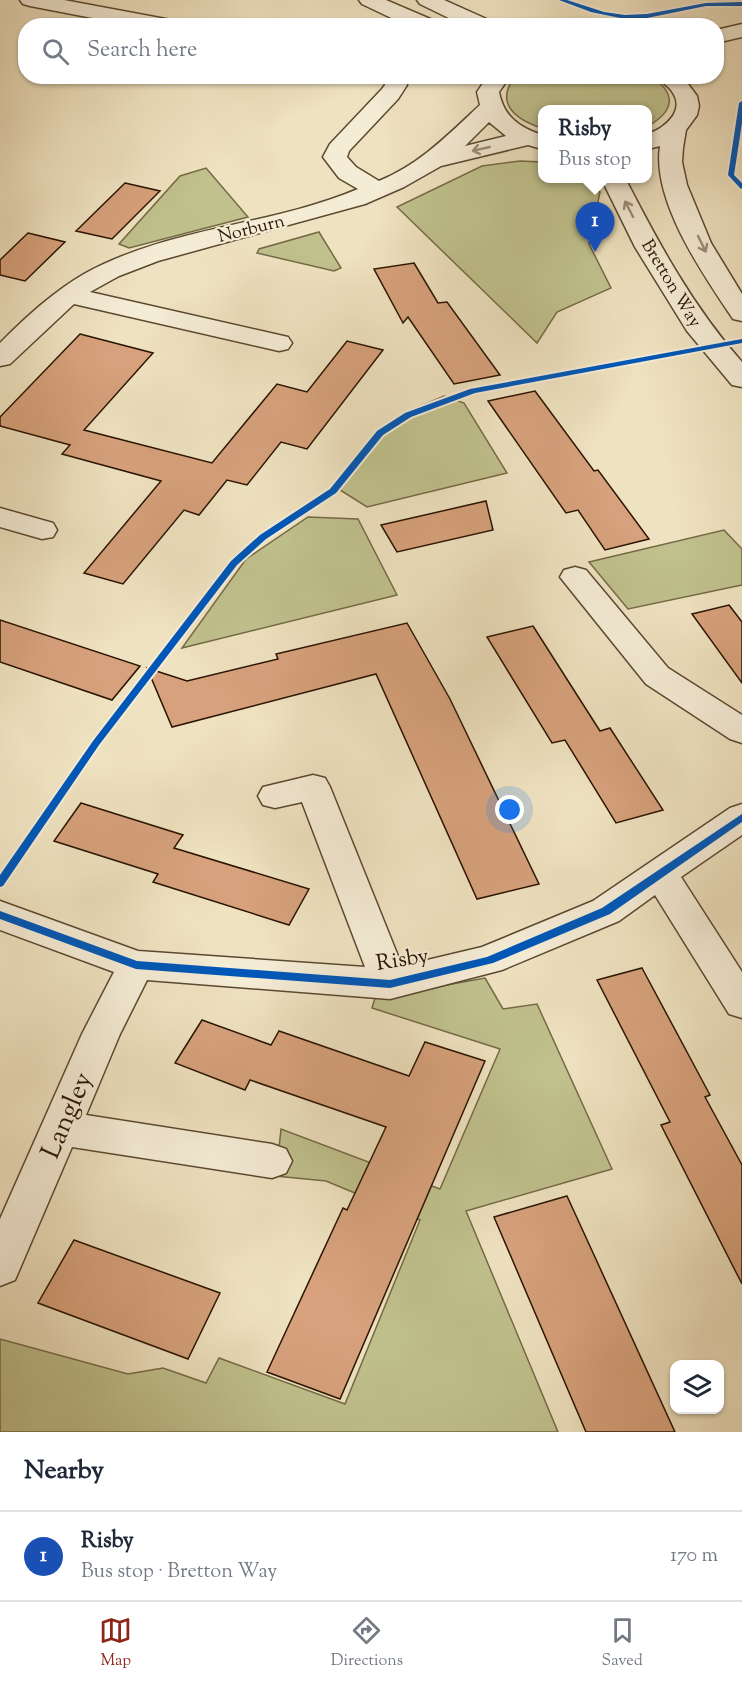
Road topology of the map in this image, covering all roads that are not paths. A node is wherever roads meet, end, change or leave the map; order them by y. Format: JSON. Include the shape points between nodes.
{"nodes":[{"id":1,"x":30,"y":0,"type":"edge"},
{"id":2,"x":369,"y":0,"type":"edge"},
{"id":3,"x":427,"y":0,"type":"edge"},
{"id":4,"x":128,"y":18,"type":"edge"},
{"id":5,"x":409,"y":18,"type":"edge"},
{"id":6,"x":466,"y":18,"type":"edge"},
{"id":7,"x":396,"y":84,"type":"edge"},
{"id":8,"x":494,"y":84,"type":"edge"},
{"id":9,"x":684,"y":84,"type":"edge"},
{"id":10,"x":489,"y":109,"type":"junction"},
{"id":11,"x":675,"y":129,"type":"junction"},
{"id":12,"x":536,"y":140,"type":"edge"},
{"id":13,"x":652,"y":140,"type":"edge"},
{"id":14,"x":434,"y":160,"type":"junction"},
{"id":15,"x":616,"y":183,"type":"edge"},
{"id":16,"x":377,"y":189,"type":"junction"},
{"id":17,"x":69,"y":295,"type":"junction"},
{"id":18,"x":742,"y":313,"type":"edge"},
{"id":19,"x":279,"y":343,"type":"dead end"},
{"id":20,"x":2,"y":354,"type":"edge"},
{"id":21,"x":742,"y":379,"type":"edge"},
{"id":22,"x":0,"y":517,"type":"edge"},
{"id":23,"x":42,"y":530,"type":"dead end"},
{"id":24,"x":575,"y":577,"type":"dead end"},
{"id":25,"x":742,"y":731,"type":"edge"},
{"id":26,"x":275,"y":796,"type":"dead end"},
{"id":27,"x":742,"y":816,"type":"edge"},
{"id":28,"x":661,"y":875,"type":"junction"},
{"id":29,"x":0,"y":915,"type":"edge"},
{"id":30,"x":136,"y":965,"type":"junction"},
{"id":31,"x":390,"y":984,"type":"junction"},
{"id":32,"x":742,"y":1003,"type":"edge"},
{"id":33,"x":60,"y":1128,"type":"junction"},
{"id":34,"x":272,"y":1161,"type":"dead end"},
{"id":35,"x":0,"y":1266,"type":"edge"}],
"edges":[{"from":1,"to":4,"type":"street"},
{"from":2,"to":5,"type":"street"},
{"from":3,"to":6,"type":"street"},
{"from":7,"to":16,"type":"street","via":[[335,157],[347,173]]},
{"from":8,"to":10,"type":"street","via":[[488,93]]},
{"from":9,"to":11,"type":"street","name":"Bretton Way","via":[[688,112]]},
{"from":10,"to":12,"type":"street","via":[[511,130]]},
{"from":10,"to":14,"type":"street","name":"Norburn"},
{"from":11,"to":13,"type":"street"},
{"from":11,"to":18,"type":"street","name":"Bretton Way","one_way":true,"via":[[670,164],[679,198],[719,279]]},
{"from":12,"to":14,"type":"street","name":"Norburn","one_way":true},
{"from":14,"to":16,"type":"street","name":"Norburn"},
{"from":21,"to":15,"type":"street","name":"Bretton Way","one_way":true,"via":[[700,331],[648,247]]},
{"from":16,"to":17,"type":"street","name":"Norburn","via":[[310,213],[162,250],[108,272]]},
{"from":17,"to":19,"type":"street"},
{"from":17,"to":20,"type":"street","name":"Norburn"},
{"from":22,"to":23,"type":"street"},
{"from":24,"to":25,"type":"street","via":[[657,676]]},
{"from":26,"to":31,"type":"street","name":"Risby","via":[[313,787]]},
{"from":27,"to":28,"type":"street","name":"Risby"},
{"from":28,"to":31,"type":"street","name":"Risby","via":[[606,911],[489,960]]},
{"from":28,"to":32,"type":"street"},
{"from":29,"to":30,"type":"street","name":"Risby"},
{"from":30,"to":31,"type":"street","name":"Risby"},
{"from":30,"to":33,"type":"street","name":"Langley"},
{"from":33,"to":34,"type":"street"},
{"from":33,"to":35,"type":"street","name":"Langley"}]}
